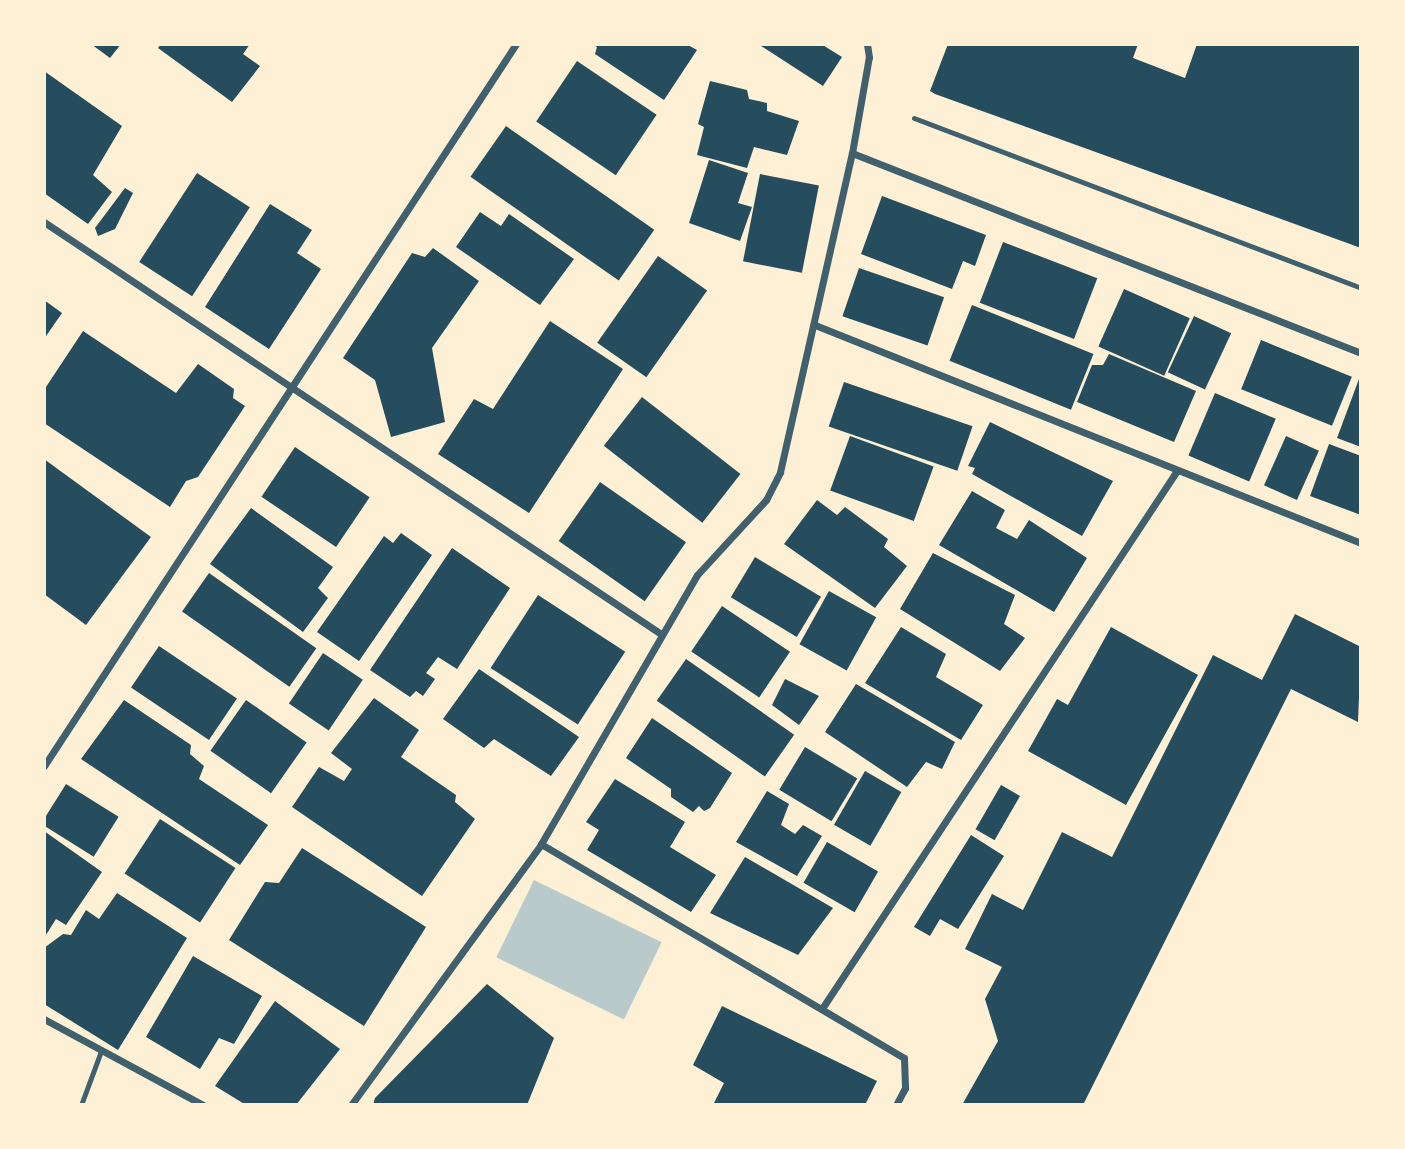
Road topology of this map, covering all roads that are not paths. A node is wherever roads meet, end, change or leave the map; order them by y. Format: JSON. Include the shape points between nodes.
{"nodes":[{"id":1,"x":516,"y":44,"type":"edge"},
{"id":2,"x":867,"y":44,"type":"edge"},
{"id":3,"x":914,"y":118,"type":"dead end"},
{"id":4,"x":852,"y":153,"type":"junction"},
{"id":5,"x":44,"y":222,"type":"edge"},
{"id":6,"x":1361,"y":288,"type":"edge"},
{"id":7,"x":815,"y":325,"type":"junction"},
{"id":8,"x":1361,"y":353,"type":"edge"},
{"id":9,"x":290,"y":388,"type":"junction"},
{"id":10,"x":1176,"y":472,"type":"junction"},
{"id":11,"x":1361,"y":543,"type":"edge"},
{"id":12,"x":661,"y":634,"type":"junction"},
{"id":13,"x":44,"y":766,"type":"edge"},
{"id":14,"x":541,"y":844,"type":"junction"},
{"id":15,"x":823,"y":1007,"type":"junction"},
{"id":16,"x":44,"y":1019,"type":"edge"},
{"id":17,"x":100,"y":1051,"type":"junction"},
{"id":18,"x":81,"y":1105,"type":"edge"},
{"id":19,"x":203,"y":1105,"type":"edge"},
{"id":20,"x":351,"y":1105,"type":"edge"},
{"id":21,"x":896,"y":1105,"type":"edge"}],
"edges":[{"from":1,"to":9,"type":"street"},
{"from":2,"to":4,"type":"street","via":[[869,57]]},
{"from":3,"to":6,"type":"lane"},
{"from":4,"to":7,"type":"street"},
{"from":4,"to":8,"type":"street"},
{"from":5,"to":9,"type":"street"},
{"from":7,"to":10,"type":"street"},
{"from":7,"to":12,"type":"street","via":[[780,472],[766,500],[697,575]]},
{"from":9,"to":12,"type":"street"},
{"from":9,"to":13,"type":"street"},
{"from":10,"to":11,"type":"street"},
{"from":10,"to":15,"type":"street"},
{"from":12,"to":14,"type":"street"},
{"from":14,"to":15,"type":"street"},
{"from":14,"to":20,"type":"street"},
{"from":15,"to":21,"type":"street","via":[[904,1058],[905,1088]]},
{"from":16,"to":17,"type":"street"},
{"from":17,"to":18,"type":"lane"},
{"from":17,"to":19,"type":"street"}]}
